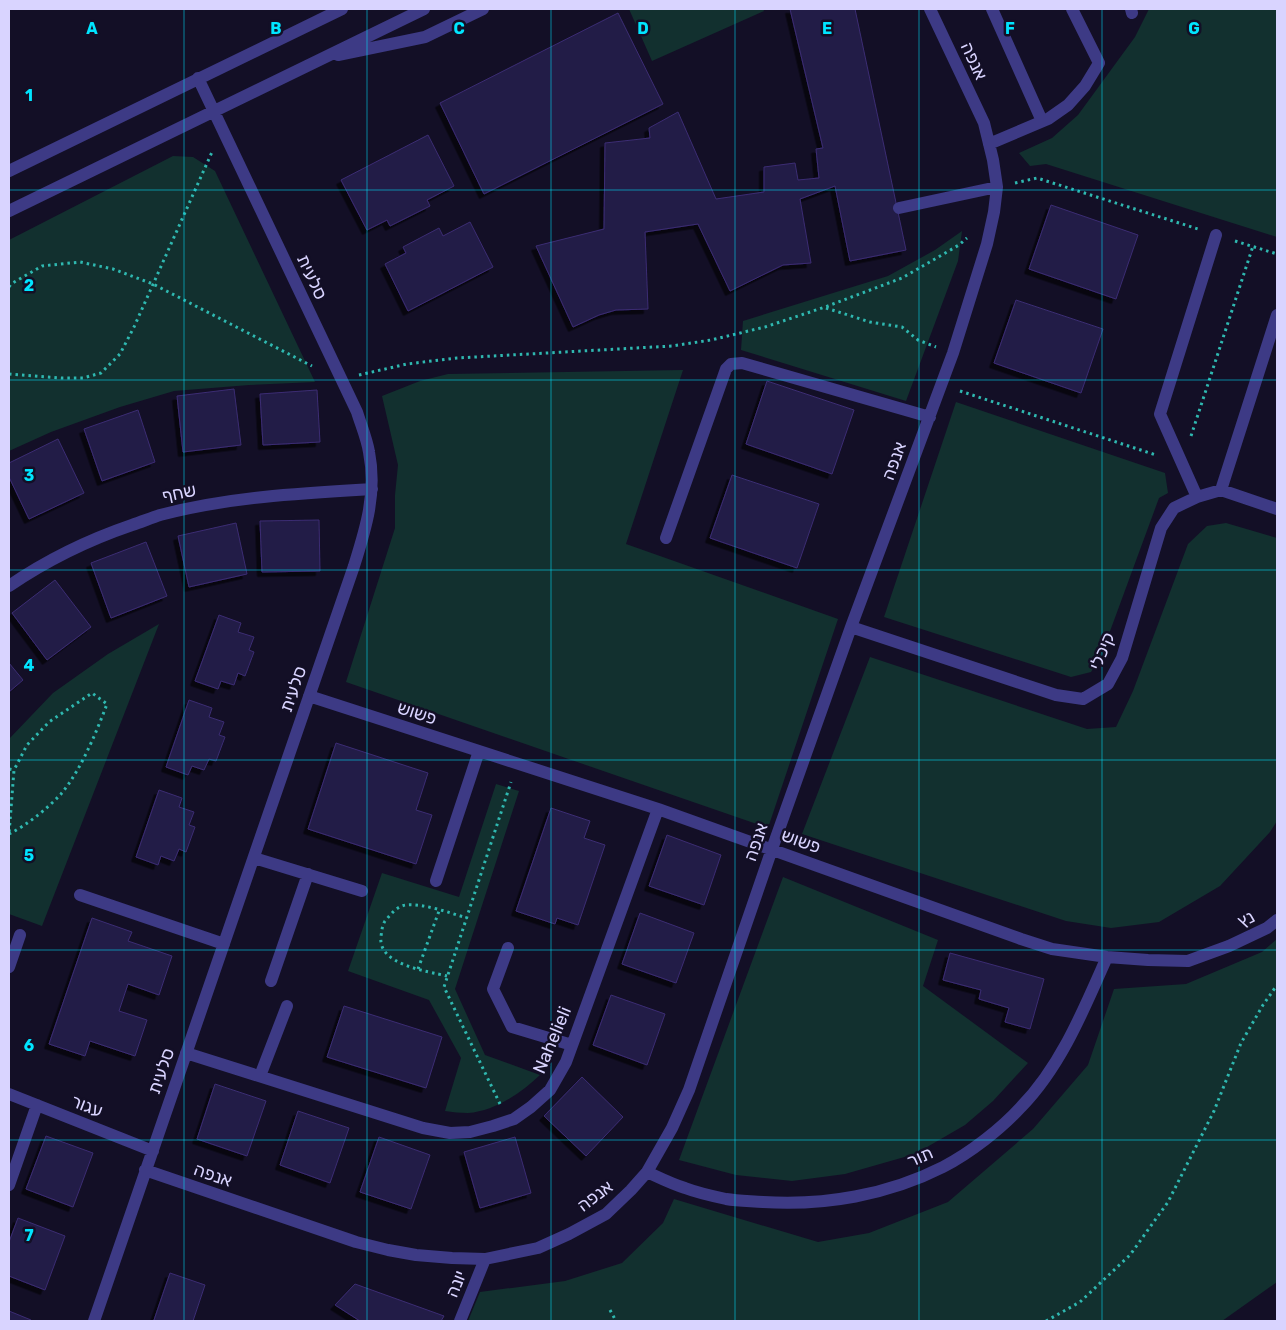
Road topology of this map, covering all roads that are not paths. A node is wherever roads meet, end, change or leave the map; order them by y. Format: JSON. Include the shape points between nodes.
{"nodes":[{"id":1,"x":342,"y":9,"type":"edge"},
{"id":2,"x":424,"y":9,"type":"edge"},
{"id":3,"x":483,"y":9,"type":"edge"},
{"id":4,"x":930,"y":9,"type":"edge"},
{"id":5,"x":992,"y":9,"type":"edge"},
{"id":6,"x":1072,"y":9,"type":"edge"},
{"id":7,"x":319,"y":60,"type":"junction"},
{"id":8,"x":198,"y":78,"type":"junction"},
{"id":9,"x":214,"y":111,"type":"junction"},
{"id":10,"x":1042,"y":121,"type":"junction"},
{"id":11,"x":989,"y":144,"type":"junction"},
{"id":12,"x":9,"y":171,"type":"edge"},
{"id":13,"x":997,"y":187,"type":"junction"},
{"id":14,"x":899,"y":208,"type":"dead end"},
{"id":15,"x":9,"y":211,"type":"edge"},
{"id":16,"x":1216,"y":235,"type":"road end"},
{"id":17,"x":1277,"y":315,"type":"edge"},
{"id":18,"x":930,"y":416,"type":"junction"},
{"id":19,"x":372,"y":489,"type":"junction"},
{"id":20,"x":1221,"y":490,"type":"junction"},
{"id":21,"x":1197,"y":497,"type":"junction"},
{"id":22,"x":1277,"y":509,"type":"edge"},
{"id":23,"x":666,"y":538,"type":"dead end"},
{"id":24,"x":9,"y":586,"type":"edge"},
{"id":25,"x":851,"y":627,"type":"junction"},
{"id":26,"x":309,"y":696,"type":"junction"},
{"id":27,"x":479,"y":751,"type":"junction"},
{"id":28,"x":658,"y":809,"type":"junction"},
{"id":29,"x":772,"y":849,"type":"junction"},
{"id":30,"x":254,"y":858,"type":"junction"},
{"id":31,"x":308,"y":874,"type":"junction"},
{"id":32,"x":436,"y":881,"type":"dead end"},
{"id":33,"x":362,"y":891,"type":"dead end"},
{"id":34,"x":80,"y":896,"type":"dead end"},
{"id":35,"x":1277,"y":920,"type":"edge"},
{"id":36,"x":20,"y":935,"type":"dead end"},
{"id":37,"x":224,"y":944,"type":"junction"},
{"id":38,"x":1229,"y":946,"type":"joint"},
{"id":39,"x":508,"y":948,"type":"dead end"},
{"id":40,"x":1107,"y":957,"type":"junction"},
{"id":41,"x":9,"y":967,"type":"edge"},
{"id":42,"x":271,"y":981,"type":"dead end"},
{"id":43,"x":286,"y":1006,"type":"dead end"},
{"id":44,"x":572,"y":1045,"type":"junction"},
{"id":45,"x":186,"y":1053,"type":"junction"},
{"id":46,"x":260,"y":1076,"type":"junction"},
{"id":47,"x":9,"y":1094,"type":"edge"},
{"id":48,"x":37,"y":1105,"type":"junction"},
{"id":49,"x":153,"y":1151,"type":"junction"},
{"id":50,"x":145,"y":1170,"type":"junction"},
{"id":51,"x":647,"y":1172,"type":"junction"},
{"id":52,"x":9,"y":1185,"type":"edge"},
{"id":53,"x":485,"y":1259,"type":"junction"},
{"id":54,"x":94,"y":1321,"type":"edge"},
{"id":55,"x":460,"y":1321,"type":"edge"}],
"edges":[{"from":1,"to":8,"type":"street"},
{"from":2,"to":7,"type":"street"},
{"from":3,"to":7,"type":"street","via":[[425,37]]},
{"from":4,"to":11,"type":"street","name":"אנפה","via":[[984,123]]},
{"from":5,"to":10,"type":"street"},
{"from":6,"to":10,"type":"street","via":[[1098,63],[1085,86],[1068,105]]},
{"from":7,"to":9,"type":"street"},
{"from":8,"to":9,"type":"street","name":"סלעית"},
{"from":8,"to":12,"type":"street"},
{"from":9,"to":15,"type":"street"},
{"from":9,"to":19,"type":"street","name":"סלעית","via":[[356,412],[370,452]]},
{"from":10,"to":11,"type":"street"},
{"from":11,"to":13,"type":"street","name":"אנפה"},
{"from":13,"to":14,"type":"street"},
{"from":13,"to":18,"type":"street","name":"אנפה","via":[[987,244]]},
{"from":16,"to":21,"type":"street","via":[[1160,414]]},
{"from":17,"to":20,"type":"street"},
{"from":18,"to":23,"type":"street","via":[[742,363],[731,364],[726,369]]},
{"from":18,"to":25,"type":"street","name":"אנפה"},
{"from":19,"to":24,"type":"street","name":"שחף","via":[[288,494],[160,515],[70,550]]},
{"from":19,"to":26,"type":"street","name":"סלעית","via":[[368,521]]},
{"from":20,"to":21,"type":"street","name":"קיכלי"},
{"from":20,"to":22,"type":"street"},
{"from":21,"to":25,"type":"street","name":"קיכלי","via":[[1174,508],[1161,528],[1122,658],[1108,684],[1083,699],[1056,695]]},
{"from":25,"to":29,"type":"street","name":"אנפה"},
{"from":26,"to":27,"type":"street","name":"פשוש"},
{"from":26,"to":30,"type":"street","name":"סלעית"},
{"from":27,"to":28,"type":"street","name":"פשוש"},
{"from":27,"to":32,"type":"street"},
{"from":28,"to":29,"type":"street","name":"פשוש"},
{"from":28,"to":44,"type":"street","name":"Nahelieli"},
{"from":29,"to":40,"type":"street","name":"פשוש","via":[[1052,949]]},
{"from":29,"to":51,"type":"street","name":"אנפה","via":[[689,1090]]},
{"from":30,"to":31,"type":"street"},
{"from":30,"to":37,"type":"street","name":"סלעית"},
{"from":31,"to":33,"type":"street"},
{"from":31,"to":42,"type":"street"},
{"from":34,"to":37,"type":"street"},
{"from":35,"to":38,"type":"street","name":"נץ"},
{"from":36,"to":41,"type":"street"},
{"from":37,"to":45,"type":"street","name":"סלעית"},
{"from":38,"to":40,"type":"street","name":"פשוש","via":[[1188,961]]},
{"from":39,"to":44,"type":"street","via":[[493,989],[512,1027]]},
{"from":40,"to":51,"type":"street","name":"תור","via":[[1081,1017],[1052,1070],[1022,1107],[992,1134],[944,1166],[900,1185],[857,1196],[784,1203],[728,1199],[687,1189]]},
{"from":43,"to":46,"type":"street"},
{"from":44,"to":46,"type":"street","name":"Nahelieli","via":[[550,1090],[531,1107],[514,1118],[470,1132],[450,1133],[423,1128]]},
{"from":45,"to":46,"type":"street","name":"Nahelieli"},
{"from":45,"to":49,"type":"street","name":"סלעית"},
{"from":47,"to":48,"type":"street","name":"עגור"},
{"from":48,"to":49,"type":"street","name":"עגור"},
{"from":48,"to":52,"type":"street"},
{"from":49,"to":50,"type":"street","name":"סלעית"},
{"from":50,"to":53,"type":"street","name":"אנפה","via":[[364,1244],[416,1255]]},
{"from":50,"to":54,"type":"street","name":"סלעית"},
{"from":51,"to":53,"type":"street","name":"אנפה","via":[[606,1214],[569,1234],[538,1248]]},
{"from":53,"to":55,"type":"street","name":"יונה"}]}
